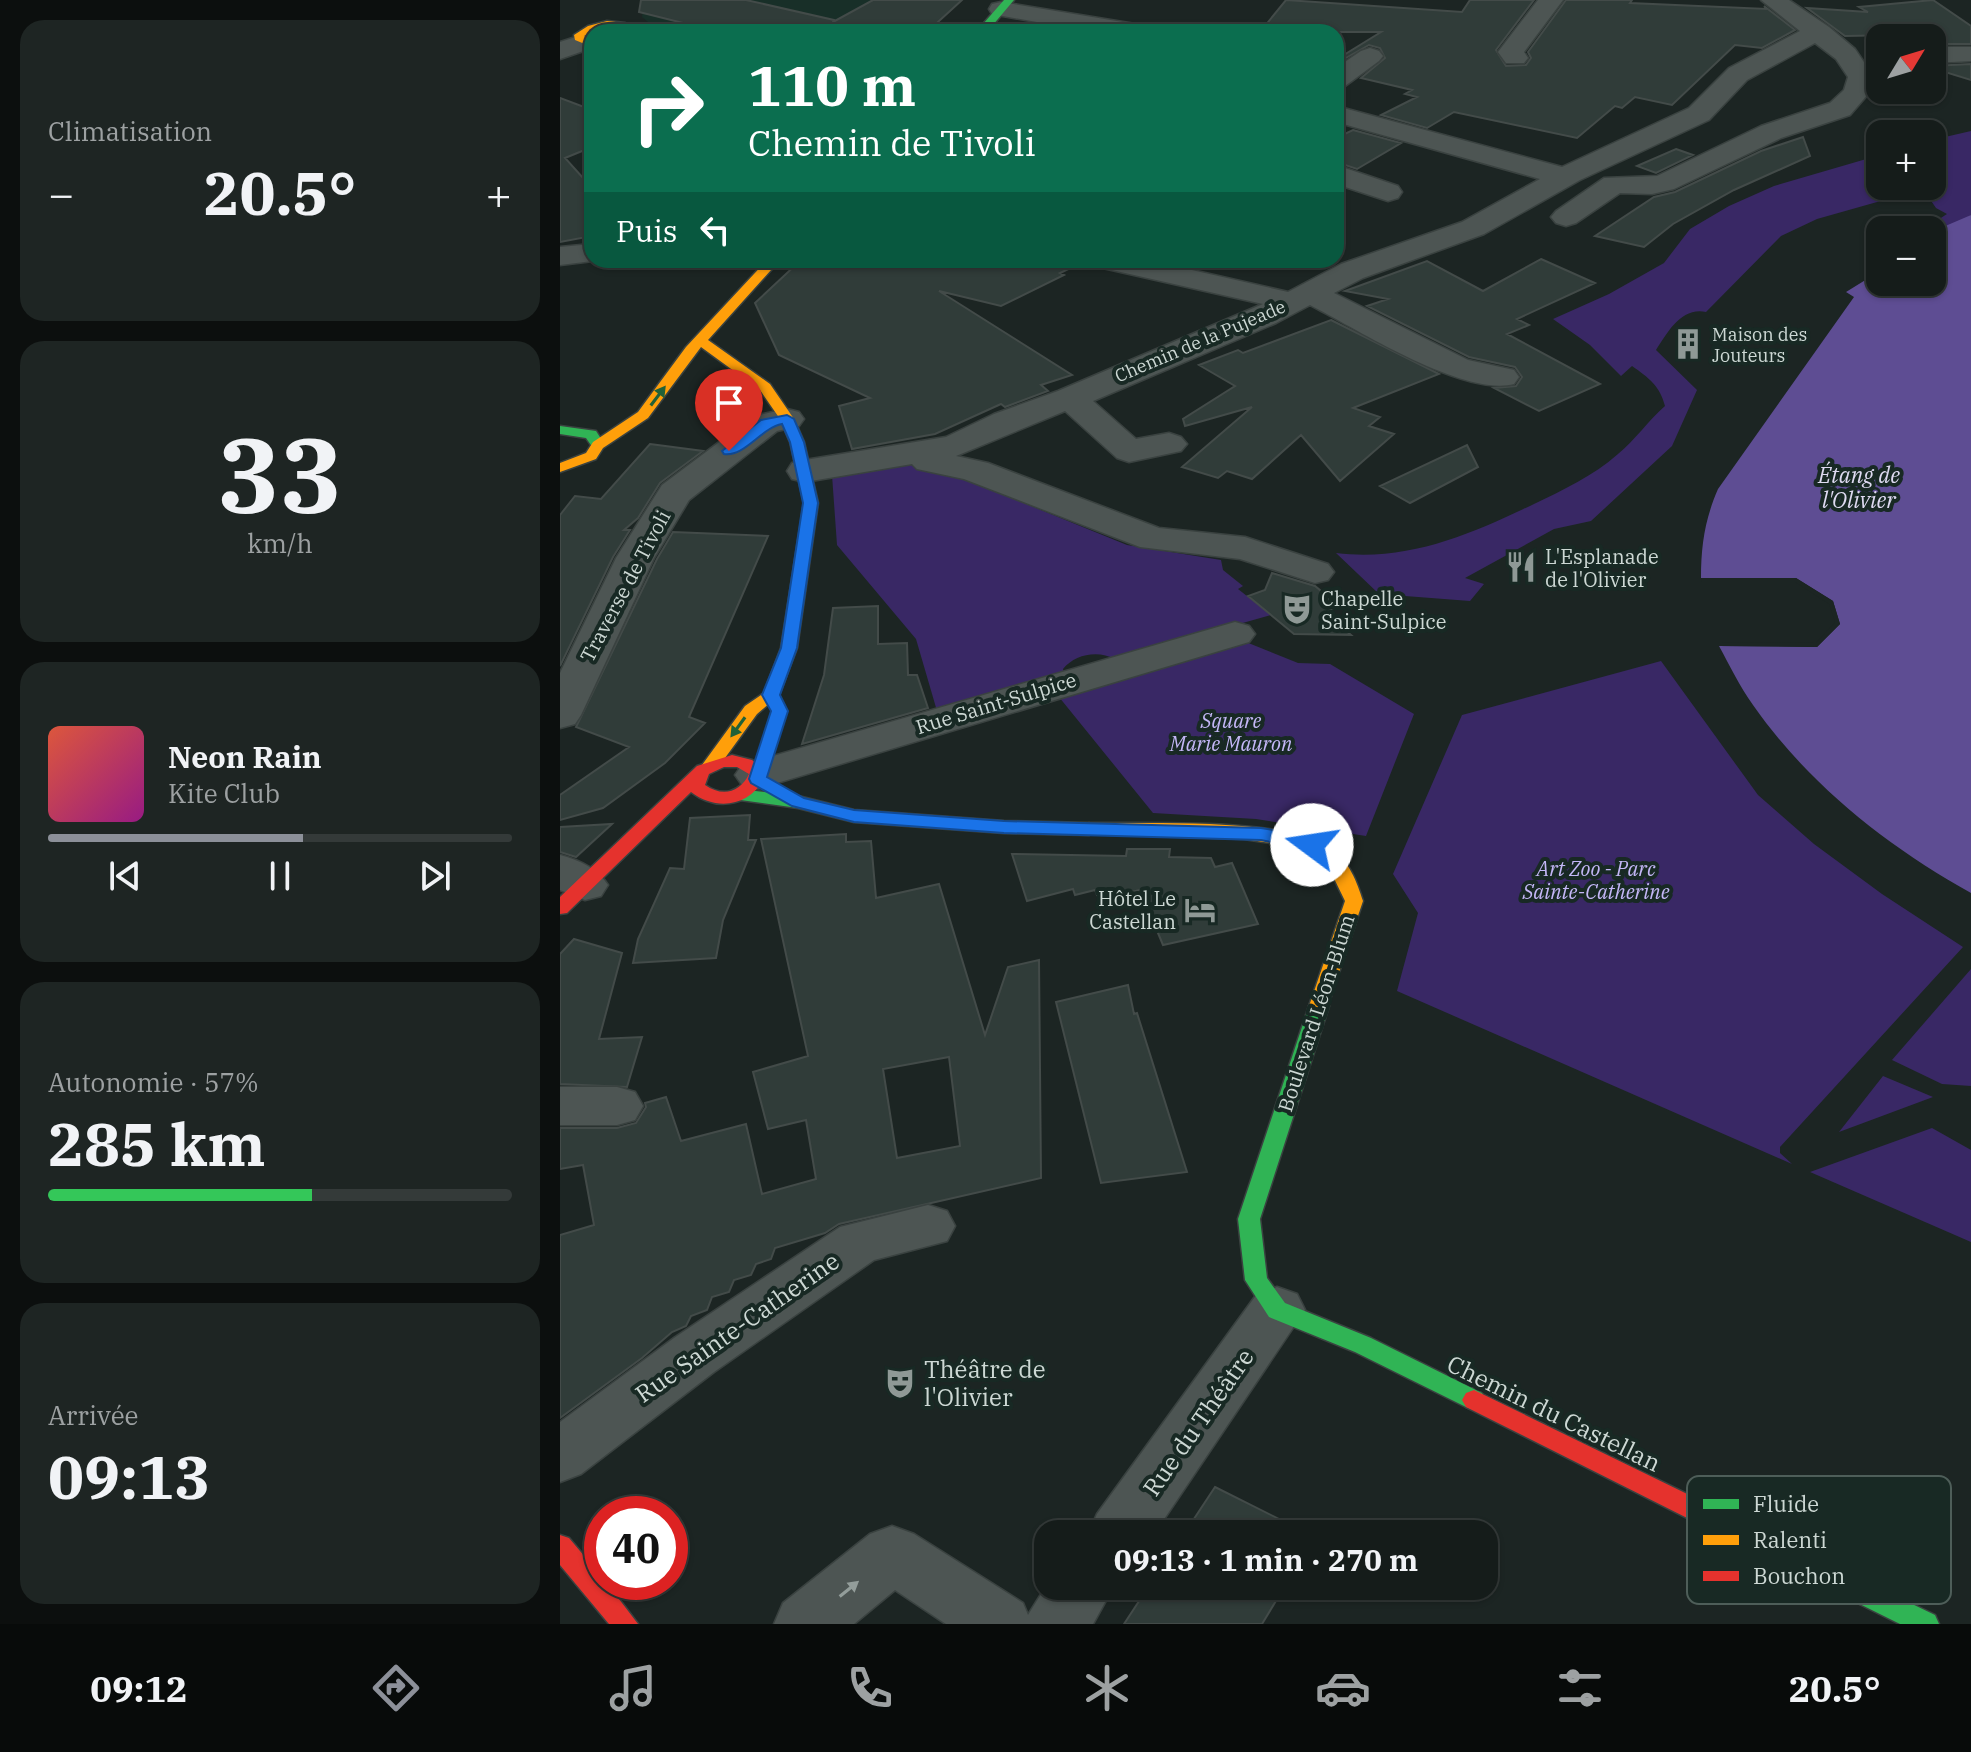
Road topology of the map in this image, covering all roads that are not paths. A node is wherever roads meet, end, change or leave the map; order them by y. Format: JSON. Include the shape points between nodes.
{"nodes":[{"id":1,"x":1551,"y":0,"type":"edge"},
{"id":2,"x":1773,"y":0,"type":"edge"},
{"id":3,"x":1005,"y":4,"type":"edge"},
{"id":4,"x":560,"y":22,"type":"edge"},
{"id":5,"x":988,"y":24,"type":"edge"},
{"id":6,"x":1098,"y":24,"type":"edge"},
{"id":7,"x":1820,"y":32,"type":"junction"},
{"id":8,"x":584,"y":36,"type":"edge"},
{"id":9,"x":584,"y":40,"type":"edge"},
{"id":10,"x":560,"y":51,"type":"edge"},
{"id":11,"x":1970,"y":54,"type":"edge"},
{"id":12,"x":1946,"y":55,"type":"edge"},
{"id":13,"x":1370,"y":56,"type":"dead end"},
{"id":14,"x":1866,"y":56,"type":"edge"},
{"id":15,"x":1848,"y":57,"type":"junction"},
{"id":16,"x":1515,"y":58,"type":"dead end"},
{"id":17,"x":1344,"y":74,"type":"edge"},
{"id":18,"x":1344,"y":116,"type":"edge"},
{"id":19,"x":1344,"y":177,"type":"edge"},
{"id":20,"x":1563,"y":178,"type":"junction"},
{"id":21,"x":1388,"y":192,"type":"dead end"},
{"id":22,"x":1566,"y":217,"type":"dead end"},
{"id":23,"x":584,"y":254,"type":"edge"},
{"id":24,"x":560,"y":256,"type":"edge"},
{"id":25,"x":743,"y":268,"type":"edge"},
{"id":26,"x":767,"y":268,"type":"edge"},
{"id":27,"x":1142,"y":268,"type":"edge"},
{"id":28,"x":1300,"y":298,"type":"junction"},
{"id":29,"x":700,"y":340,"type":"junction"},
{"id":30,"x":675,"y":341,"type":"dead end"},
{"id":31,"x":1502,"y":377,"type":"dead end"},
{"id":32,"x":1070,"y":398,"type":"junction"},
{"id":33,"x":593,"y":415,"type":"dead end"},
{"id":34,"x":787,"y":419,"type":"junction"},
{"id":35,"x":565,"y":429,"type":"edge"},
{"id":36,"x":1169,"y":444,"type":"dead end"},
{"id":37,"x":598,"y":445,"type":"junction"},
{"id":38,"x":921,"y":454,"type":"junction"},
{"id":39,"x":566,"y":467,"type":"edge"},
{"id":40,"x":805,"y":471,"type":"junction"},
{"id":41,"x":560,"y":484,"type":"edge"},
{"id":42,"x":1315,"y":572,"type":"dead end"},
{"id":43,"x":1235,"y":634,"type":"dead end"},
{"id":44,"x":560,"y":715,"type":"edge"},
{"id":45,"x":704,"y":770,"type":"junction"},
{"id":46,"x":756,"y":774,"type":"junction"},
{"id":47,"x":705,"y":796,"type":"junction"},
{"id":48,"x":798,"y":802,"type":"joint"},
{"id":49,"x":645,"y":829,"type":"junction"},
{"id":50,"x":568,"y":887,"type":"edge"},
{"id":51,"x":560,"y":1106,"type":"edge"},
{"id":52,"x":617,"y":1106,"type":"dead end"},
{"id":53,"x":928,"y":1226,"type":"dead end"},
{"id":54,"x":1266,"y":1295,"type":"junction"},
{"id":55,"x":560,"y":1456,"type":"edge"},
{"id":56,"x":1687,"y":1506,"type":"edge"},
{"id":57,"x":1128,"y":1520,"type":"edge"},
{"id":58,"x":560,"y":1546,"type":"edge"},
{"id":59,"x":1073,"y":1600,"type":"edge"},
{"id":60,"x":1886,"y":1604,"type":"edge"},
{"id":61,"x":625,"y":1624,"type":"edge"},
{"id":62,"x":806,"y":1624,"type":"edge"},
{"id":63,"x":1000,"y":1624,"type":"edge"},
{"id":64,"x":1056,"y":1624,"type":"edge"},
{"id":65,"x":1926,"y":1624,"type":"edge"}],
"edges":[{"from":1,"to":16,"type":"street","via":[[1511,52]]},
{"from":2,"to":7,"type":"street"},
{"from":3,"to":5,"type":"street"},
{"from":3,"to":6,"type":"street"},
{"from":4,"to":8,"type":"street"},
{"from":7,"to":15,"type":"street"},
{"from":7,"to":20,"type":"street","name":"Chemin de la Pujeade","via":[[1738,74],[1699,114]]},
{"from":9,"to":10,"type":"street"},
{"from":11,"to":12,"type":"street"},
{"from":13,"to":17,"type":"street"},
{"from":14,"to":15,"type":"street"},
{"from":15,"to":22,"type":"street","via":[[1861,77],[1856,93],[1840,109],[1771,132],[1664,183],[1614,184]]},
{"from":18,"to":20,"type":"street"},
{"from":19,"to":21,"type":"street"},
{"from":20,"to":28,"type":"street","name":"Chemin de la Pujeade","via":[[1473,228],[1391,255]]},
{"from":23,"to":24,"type":"street"},
{"from":25,"to":30,"type":"street"},
{"from":26,"to":29,"type":"street"},
{"from":27,"to":28,"type":"street"},
{"from":28,"to":31,"type":"street","via":[[1458,368]]},
{"from":28,"to":32,"type":"street","name":"Chemin de la Pujeade"},
{"from":29,"to":34,"type":"street","via":[[765,387]]},
{"from":37,"to":29,"type":"street","one_way":true,"via":[[643,415]]},
{"from":32,"to":36,"type":"street","via":[[1129,451]]},
{"from":32,"to":38,"type":"street","name":"Chemin de la Pujeade","via":[[955,446]]},
{"from":33,"to":35,"type":"street"},
{"from":34,"to":40,"type":"street"},
{"from":34,"to":44,"type":"street","name":"Traverse de Tivoli","via":[[766,423],[675,493],[635,558]]},
{"from":35,"to":37,"type":"street","via":[[591,434]]},
{"from":37,"to":39,"type":"street","via":[[591,456]]},
{"from":38,"to":40,"type":"street","name":"Chemin de la Pujeade"},
{"from":38,"to":42,"type":"street","via":[[1153,539],[1245,548]]},
{"from":39,"to":41,"type":"street"},
{"from":40,"to":45,"type":"street","one_way":true,"via":[[811,503],[789,648],[775,703],[751,710]]},
{"from":43,"to":46,"type":"street","name":"Rue Saint-Sulpice"},
{"from":45,"to":46,"type":"street","via":[[740,761]]},
{"from":45,"to":47,"type":"street","via":[[696,787]]},
{"from":45,"to":49,"type":"street"},
{"from":46,"to":47,"type":"street","via":[[721,799]]},
{"from":46,"to":48,"type":"street","name":"Boulevard Léon-Blum"},
{"from":47,"to":49,"type":"street"},
{"from":48,"to":54,"type":"street","name":"Boulevard Léon-Blum","via":[[854,816],[944,823],[1261,834],[1297,839],[1327,851],[1343,870],[1354,901],[1249,1219]]},
{"from":49,"to":50,"type":"street"},
{"from":51,"to":52,"type":"street"},
{"from":53,"to":55,"type":"street","name":"Rue Sainte-Catherine","via":[[859,1242],[694,1355]]},
{"from":54,"to":56,"type":"street","name":"Chemin du Castellan"},
{"from":54,"to":57,"type":"street","name":"Rue du Théâtre"},
{"from":58,"to":61,"type":"street"},
{"from":59,"to":64,"type":"street"},
{"from":60,"to":65,"type":"street","name":"Chemin du Castellan"},
{"from":62,"to":63,"type":"street","one_way":true,"via":[[892,1554]]}]}
